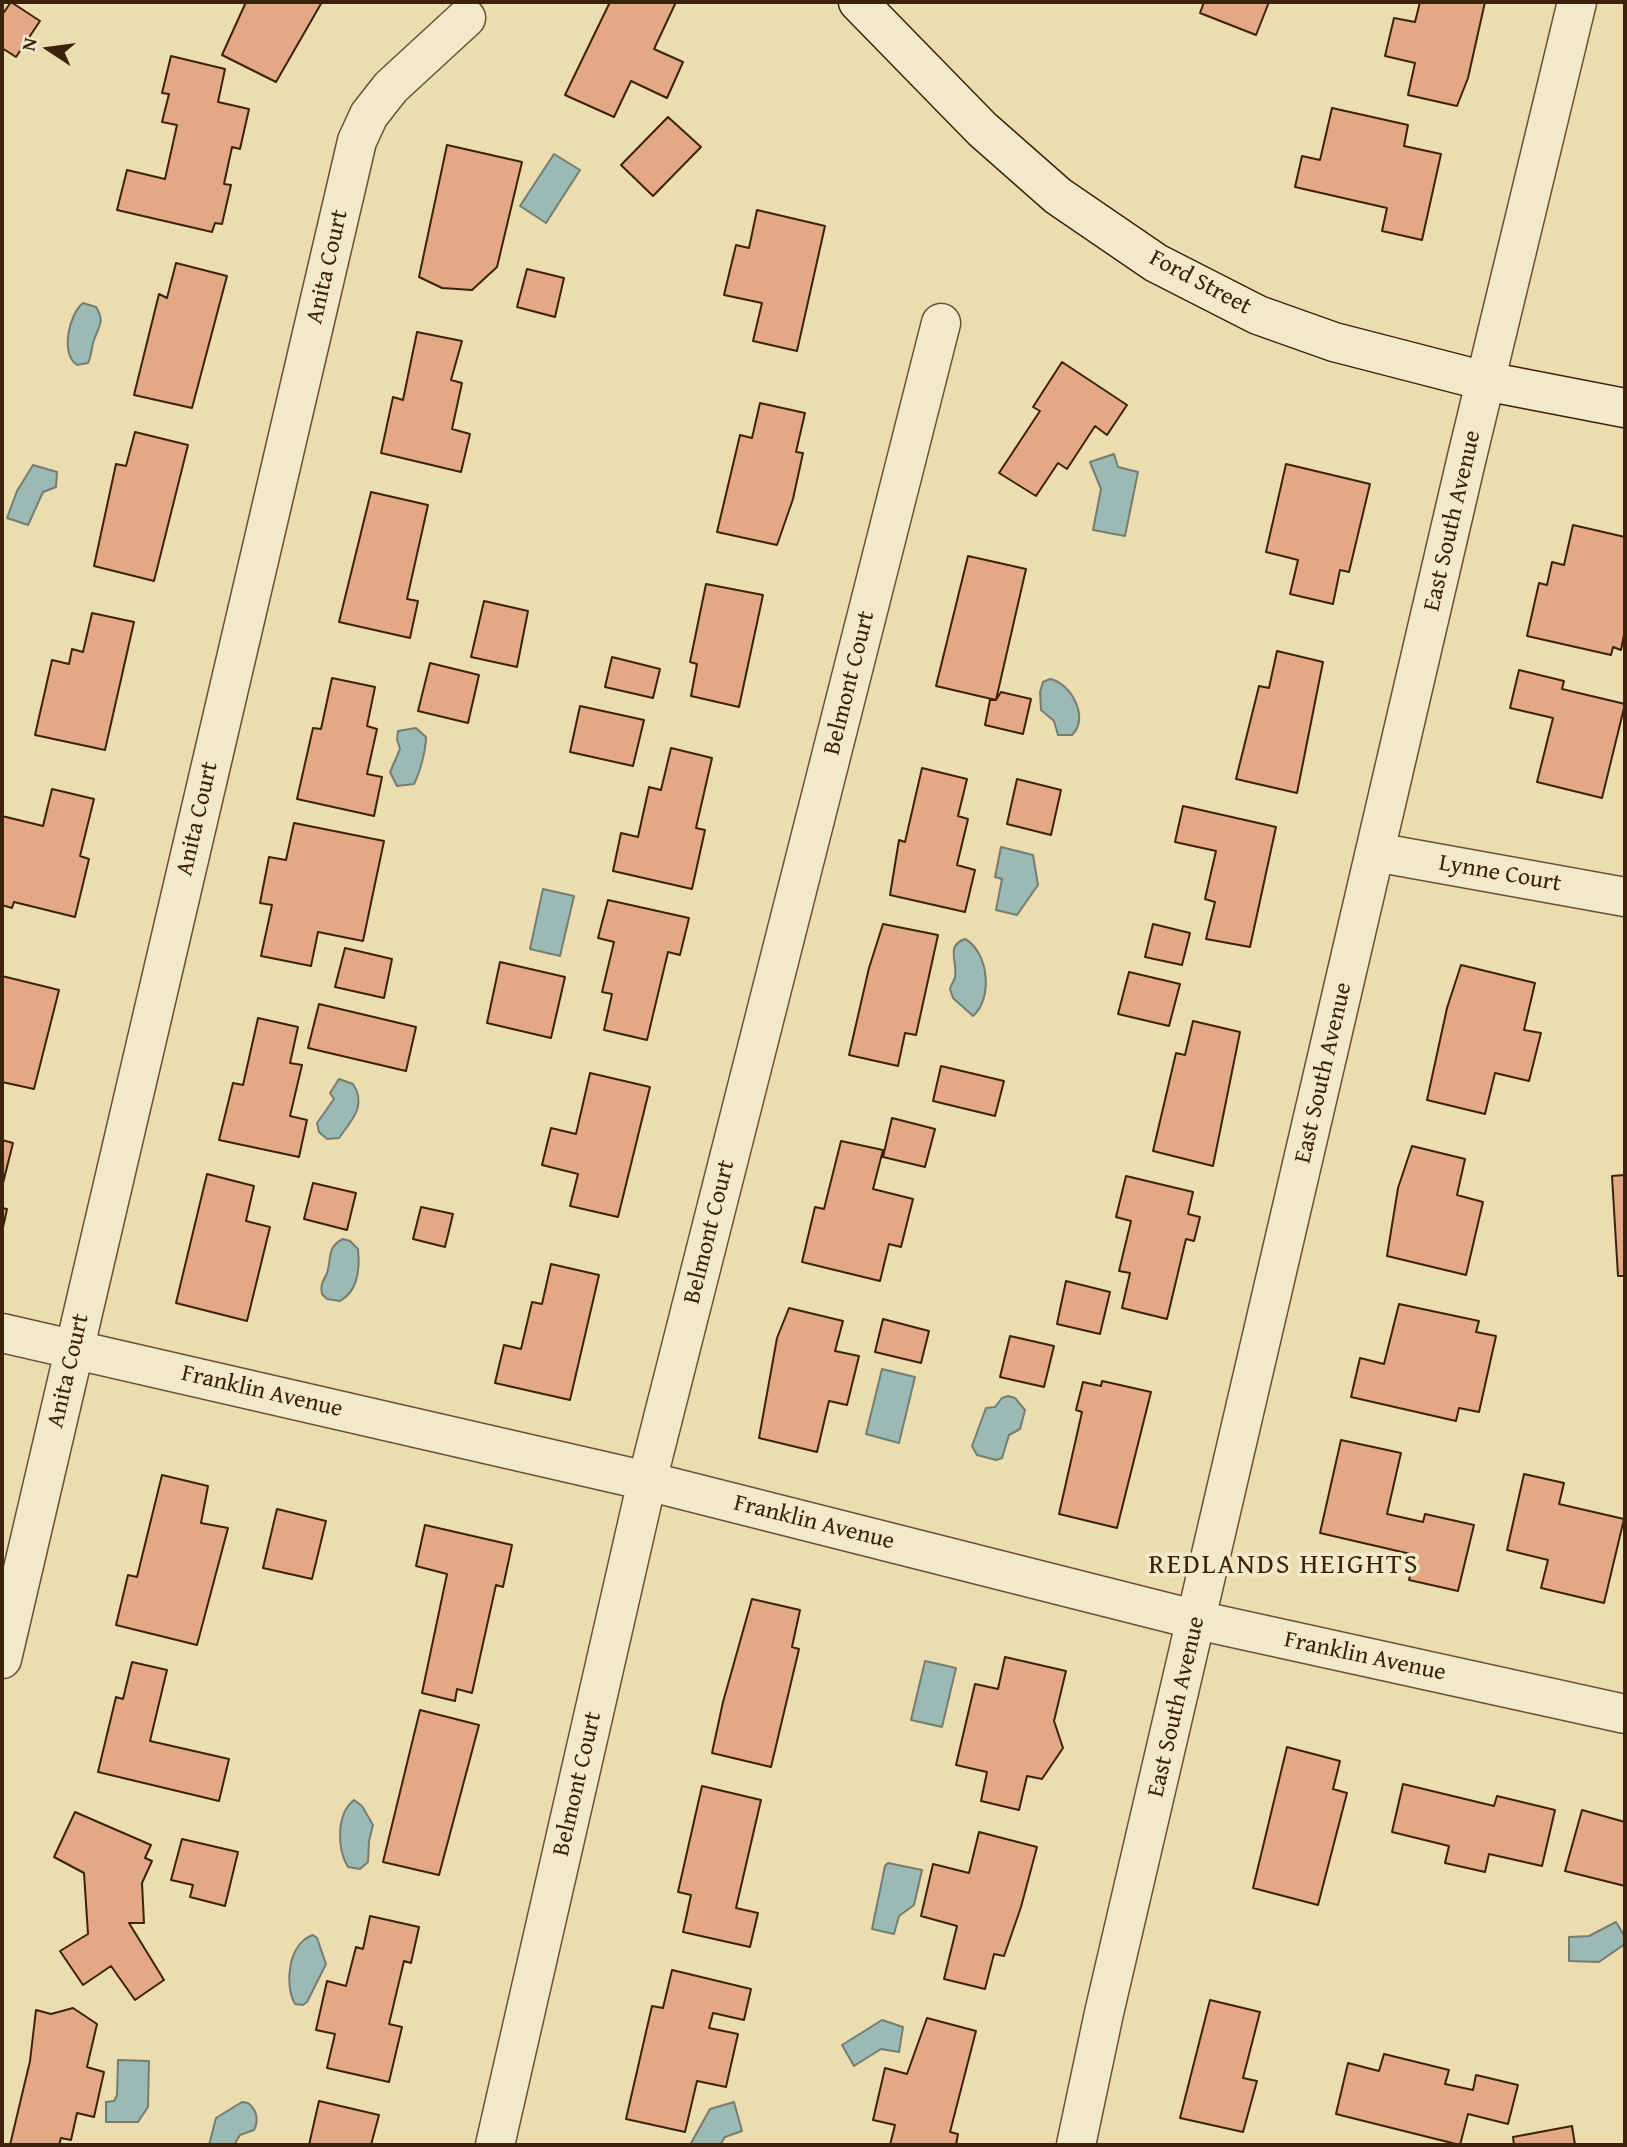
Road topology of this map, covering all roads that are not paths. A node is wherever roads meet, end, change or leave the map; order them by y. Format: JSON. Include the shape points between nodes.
{"nodes":[{"id":1,"x":858,"y":2,"type":"edge"},
{"id":2,"x":1577,"y":2,"type":"edge"},
{"id":3,"x":466,"y":18,"type":"dead end"},
{"id":4,"x":941,"y":323,"type":"dead end"},
{"id":5,"x":1485,"y":381,"type":"junction"},
{"id":6,"x":1625,"y":408,"type":"edge"},
{"id":7,"x":1375,"y":852,"type":"junction"},
{"id":8,"x":1625,"y":897,"type":"edge"},
{"id":9,"x":2,"y":1333,"type":"edge"},
{"id":10,"x":74,"y":1348,"type":"junction"},
{"id":11,"x":647,"y":1481,"type":"junction"},
{"id":12,"x":1197,"y":1620,"type":"junction"},
{"id":13,"x":2,"y":1659,"type":"edge"},
{"id":14,"x":1625,"y":1714,"type":"edge"},
{"id":15,"x":495,"y":2145,"type":"edge"},
{"id":16,"x":1076,"y":2145,"type":"edge"}],
"edges":[{"from":1,"to":5,"type":"street","name":"Ford Street","via":[[982,129],[1048,188],[1156,262],[1258,315],[1334,342]]},
{"from":2,"to":5,"type":"street","name":"East South Avenue"},
{"from":3,"to":10,"type":"street","name":"Anita Court","via":[[391,86],[357,141]]},
{"from":4,"to":11,"type":"street","name":"Belmont Court"},
{"from":5,"to":6,"type":"street","name":"Ford Street"},
{"from":5,"to":7,"type":"street","name":"East South Avenue"},
{"from":7,"to":8,"type":"street","name":"Lynne Court"},
{"from":7,"to":12,"type":"street","name":"East South Avenue"},
{"from":9,"to":10,"type":"street","name":"Franklin Avenue"},
{"from":10,"to":11,"type":"street","name":"Franklin Avenue"},
{"from":10,"to":13,"type":"street","name":"Anita Court"},
{"from":11,"to":12,"type":"street","name":"Franklin Avenue"},
{"from":11,"to":15,"type":"street","name":"Belmont Court"},
{"from":12,"to":14,"type":"street","name":"Franklin Avenue"},
{"from":12,"to":16,"type":"street","name":"East South Avenue"}]}
